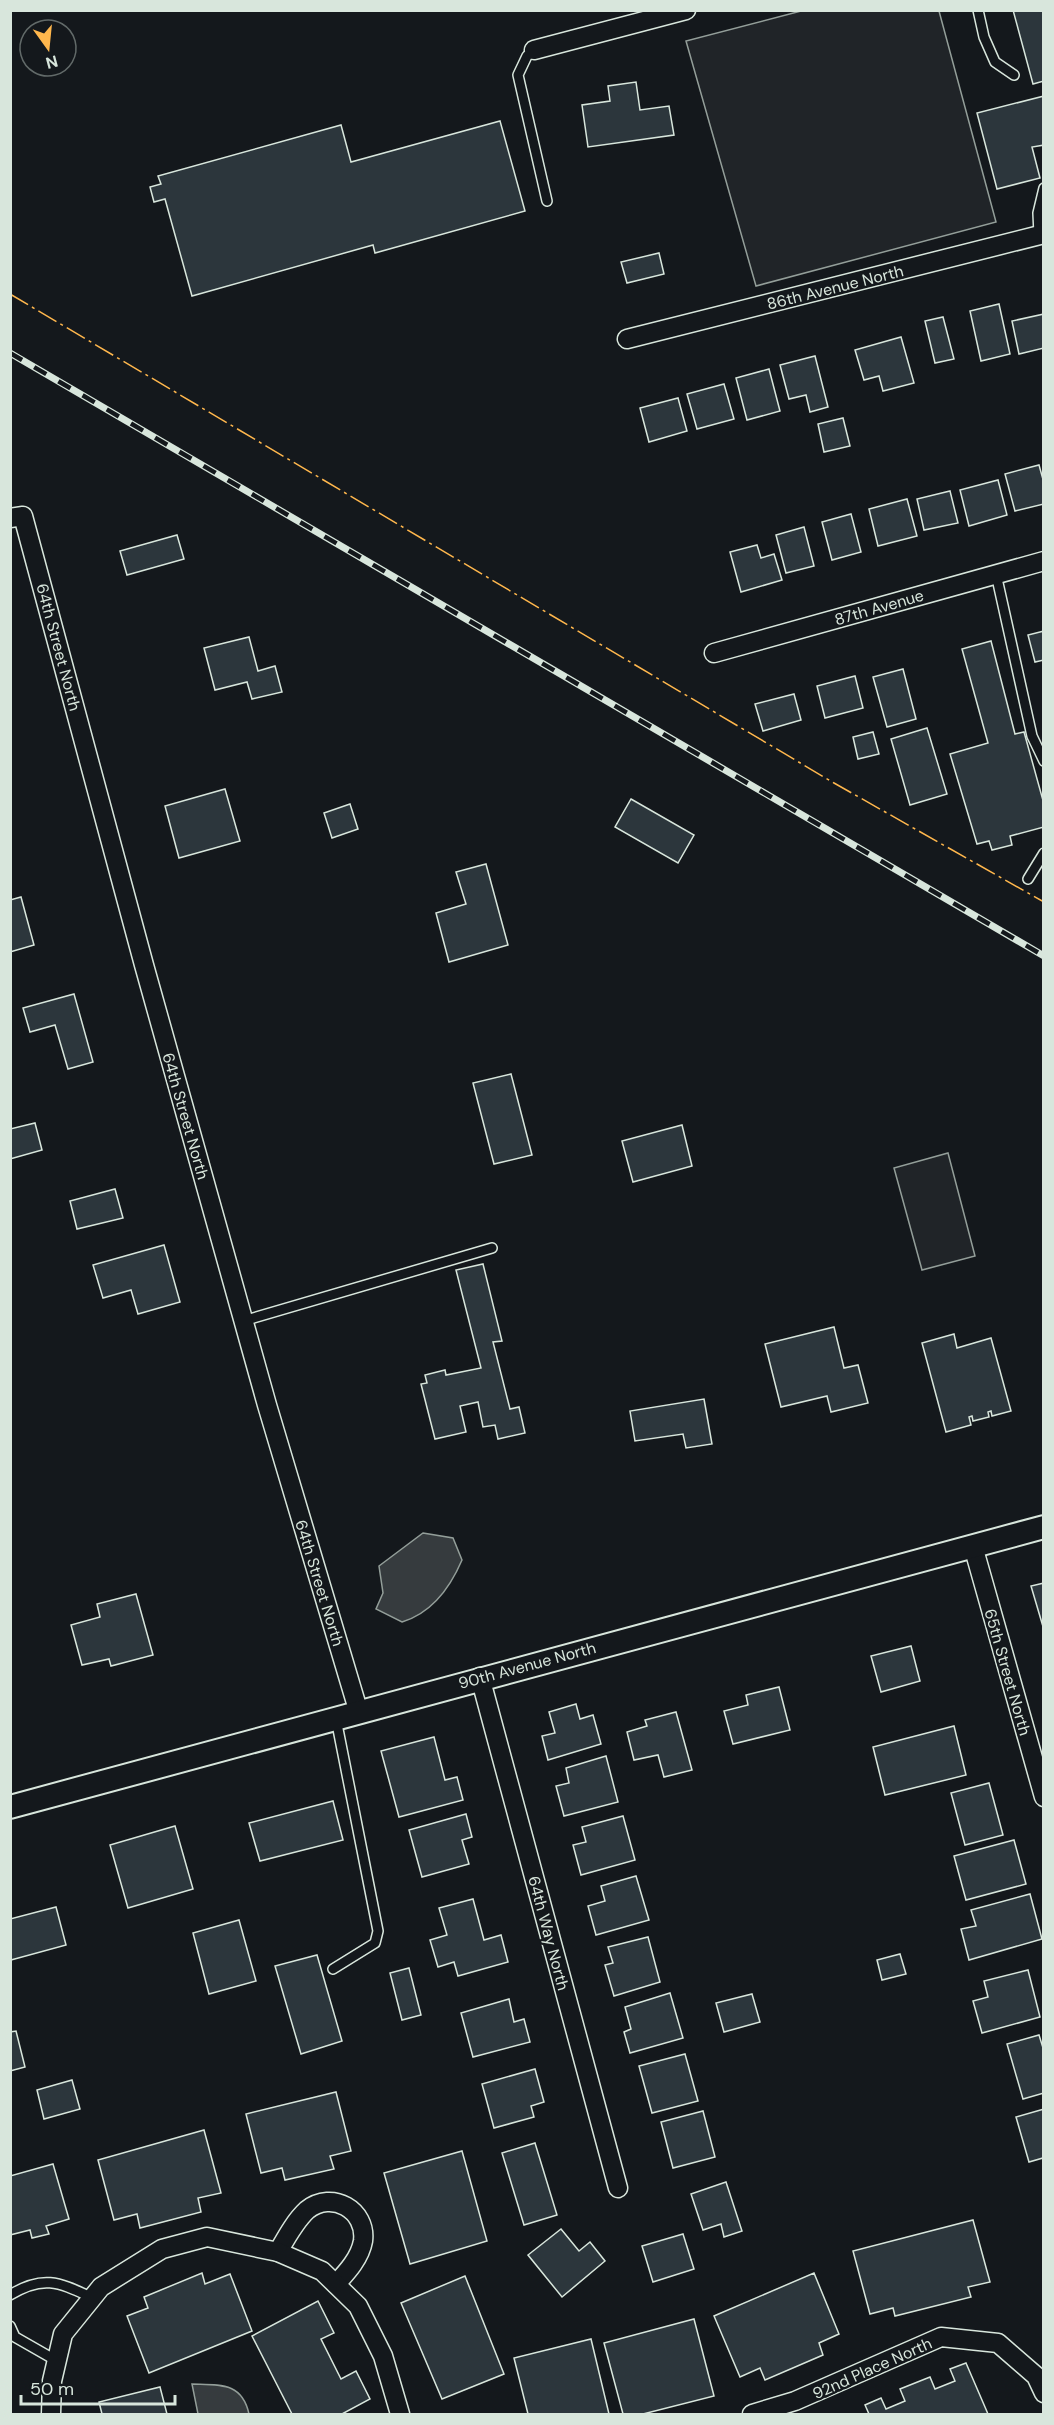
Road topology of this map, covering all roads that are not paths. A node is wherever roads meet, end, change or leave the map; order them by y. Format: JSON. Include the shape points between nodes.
{"nodes":[{"id":1,"x":687,"y":10,"type":"edge"},
{"id":2,"x":978,"y":10,"type":"edge"},
{"id":3,"x":534,"y":50,"type":"joint"},
{"id":4,"x":1014,"y":75,"type":"dead end"},
{"id":5,"x":1044,"y":188,"type":"edge"},
{"id":6,"x":547,"y":201,"type":"dead end"},
{"id":7,"x":1041,"y":235,"type":"edge"},
{"id":8,"x":627,"y":339,"type":"dead end"},
{"id":9,"x":17,"y":517,"type":"edge"},
{"id":10,"x":1044,"y":561,"type":"edge"},
{"id":11,"x":996,"y":574,"type":"junction"},
{"id":12,"x":714,"y":653,"type":"dead end"},
{"id":13,"x":1044,"y":761,"type":"edge"},
{"id":14,"x":1044,"y":853,"type":"edge"},
{"id":15,"x":1028,"y":879,"type":"dead end"},
{"id":16,"x":492,"y":1248,"type":"dead end"},
{"id":17,"x":243,"y":1321,"type":"junction"},
{"id":18,"x":1044,"y":1527,"type":"edge"},
{"id":19,"x":973,"y":1546,"type":"junction"},
{"id":20,"x":480,"y":1677,"type":"junction"},
{"id":21,"x":359,"y":1713,"type":"junction"},
{"id":22,"x":336,"y":1719,"type":"junction"},
{"id":23,"x":1044,"y":1797,"type":"edge"},
{"id":24,"x":10,"y":1807,"type":"edge"},
{"id":25,"x":333,"y":1969,"type":"dead end"},
{"id":26,"x":618,"y":2188,"type":"dead end"},
{"id":27,"x":278,"y":2252,"type":"junction"},
{"id":28,"x":336,"y":2284,"type":"junction"},
{"id":29,"x":10,"y":2295,"type":"edge"},
{"id":30,"x":93,"y":2298,"type":"junction"},
{"id":31,"x":10,"y":2326,"type":"edge"},
{"id":32,"x":57,"y":2361,"type":"junction"},
{"id":33,"x":1044,"y":2392,"type":"edge"},
{"id":34,"x":51,"y":2415,"type":"edge"},
{"id":35,"x":400,"y":2415,"type":"edge"},
{"id":36,"x":752,"y":2415,"type":"edge"}],
"edges":[{"from":1,"to":3,"type":"street"},
{"from":2,"to":4,"type":"lane","via":[[995,62]]},
{"from":3,"to":6,"type":"lane","via":[[518,75]]},
{"from":5,"to":7,"type":"lane","via":[[1038,213]]},
{"from":7,"to":8,"type":"street","name":"86th Avenue North"},
{"from":9,"to":17,"type":"street","name":"64th Street North"},
{"from":10,"to":11,"type":"street","name":"87th Avenue"},
{"from":11,"to":12,"type":"street","name":"87th Avenue"},
{"from":11,"to":13,"type":"lane","via":[[1032,736]]},
{"from":14,"to":15,"type":"lane"},
{"from":16,"to":17,"type":"lane"},
{"from":17,"to":21,"type":"street","name":"64th Street North"},
{"from":18,"to":19,"type":"street","name":"90th Avenue North"},
{"from":19,"to":20,"type":"street","name":"90th Avenue North"},
{"from":19,"to":23,"type":"street","name":"65th Street North"},
{"from":20,"to":21,"type":"street","name":"90th Avenue North"},
{"from":20,"to":26,"type":"street","name":"64th Way North"},
{"from":21,"to":22,"type":"street","name":"90th Avenue North"},
{"from":22,"to":24,"type":"street","name":"90th Avenue North"},
{"from":22,"to":25,"type":"lane","via":[[378,1931],[375,1943]]},
{"from":27,"to":28,"type":"street","via":[[322,2271]]},
{"from":27,"to":28,"type":"street","via":[[308,2210],[327,2202],[347,2206],[360,2220],[363,2239],[358,2254]]},
{"from":27,"to":30,"type":"street","via":[[207,2237],[162,2249],[101,2287]]},
{"from":28,"to":35,"type":"street","via":[[358,2306],[383,2356]]},
{"from":29,"to":30,"type":"lane","via":[[26,2285],[58,2282]]},
{"from":30,"to":32,"type":"street","via":[[63,2334]]},
{"from":31,"to":32,"type":"lane","via":[[15,2337]]},
{"from":32,"to":34,"type":"street"},
{"from":33,"to":36,"type":"street","name":"92nd Place North","via":[[1035,2376],[998,2343],[941,2337],[795,2402]]}]}
